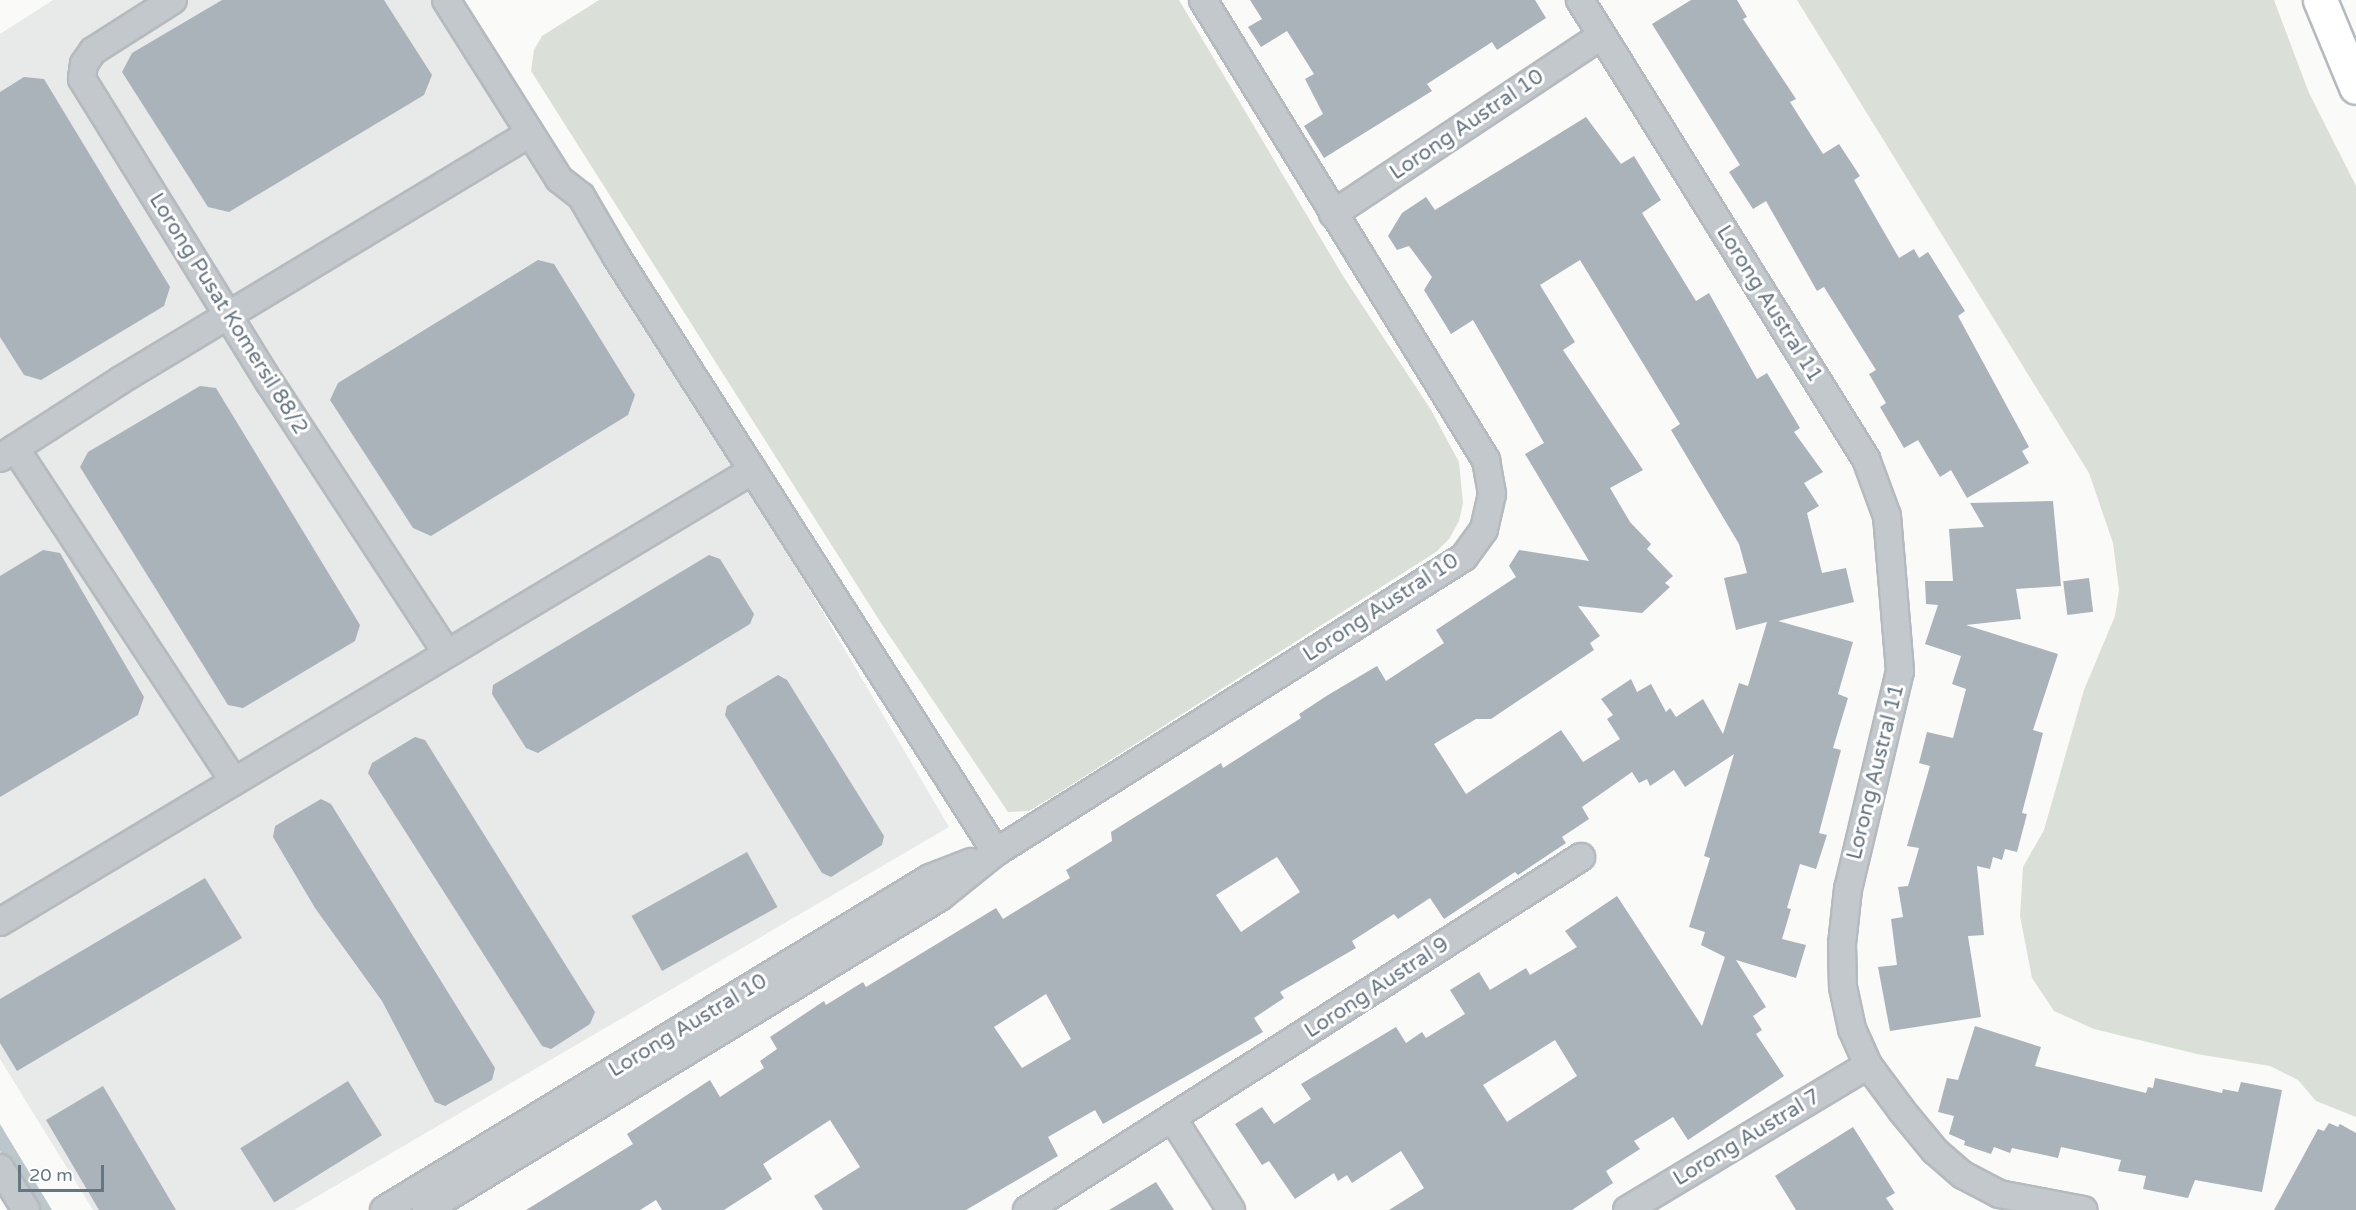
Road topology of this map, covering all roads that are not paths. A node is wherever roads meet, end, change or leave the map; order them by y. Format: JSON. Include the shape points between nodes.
{"nodes":[{"id":1,"x":173,"y":0,"type":"edge"},
{"id":2,"x":446,"y":0,"type":"edge"},
{"id":3,"x":1203,"y":0,"type":"edge"},
{"id":4,"x":1580,"y":0,"type":"edge"},
{"id":5,"x":2320,"y":0,"type":"edge"},
{"id":6,"x":1601,"y":36,"type":"junction"},
{"id":7,"x":2356,"y":87,"type":"edge"},
{"id":8,"x":529,"y":134,"type":"junction"},
{"id":9,"x":1333,"y":214,"type":"junction"},
{"id":10,"x":228,"y":315,"type":"junction"},
{"id":11,"x":8,"y":453,"type":"edge"},
{"id":12,"x":753,"y":470,"type":"junction"},
{"id":13,"x":446,"y":652,"type":"junction"},
{"id":14,"x":234,"y":782,"type":"junction"},
{"id":15,"x":996,"y":852,"type":"junction"},
{"id":16,"x":1581,"y":857,"type":"dead end"},
{"id":17,"x":0,"y":922,"type":"edge"},
{"id":18,"x":1868,"y":1065,"type":"junction"},
{"id":19,"x":1173,"y":1119,"type":"junction"},
{"id":20,"x":0,"y":1168,"type":"edge"},
{"id":21,"x":26,"y":1210,"type":"edge"},
{"id":22,"x":384,"y":1210,"type":"edge"},
{"id":23,"x":426,"y":1210,"type":"edge"},
{"id":24,"x":1027,"y":1210,"type":"edge"},
{"id":25,"x":1231,"y":1210,"type":"edge"},
{"id":26,"x":1627,"y":1210,"type":"edge"},
{"id":27,"x":2084,"y":1210,"type":"edge"}],
"edges":[{"from":1,"to":10,"type":"street","name":"Lorong Pusat Komersil 88/2","via":[[93,51],[84,64],[82,79]]},
{"from":2,"to":8,"type":"street"},
{"from":3,"to":9,"type":"street","name":"Lorong Austral 10"},
{"from":4,"to":6,"type":"street","name":"Lorong Austral 11"},
{"from":5,"to":7,"type":"main road"},
{"from":6,"to":9,"type":"street","name":"Lorong Austral 10"},
{"from":6,"to":18,"type":"street","name":"Lorong Austral 11","via":[[1866,459],[1887,516],[1900,671],[1848,889],[1842,944],[1843,987],[1852,1029]]},
{"from":8,"to":10,"type":"street"},
{"from":8,"to":12,"type":"street","via":[[559,179],[581,196]]},
{"from":9,"to":15,"type":"street","name":"Lorong Austral 10","via":[[1486,460],[1492,494],[1484,529],[1464,557]]},
{"from":10,"to":11,"type":"street"},
{"from":10,"to":13,"type":"street","name":"Lorong Pusat Komersil 88/2"},
{"from":11,"to":14,"type":"street"},
{"from":12,"to":13,"type":"street"},
{"from":12,"to":15,"type":"street"},
{"from":13,"to":14,"type":"street"},
{"from":14,"to":17,"type":"street"},
{"from":15,"to":22,"type":"street","name":"Lorong Austral 10","via":[[930,878]]},
{"from":15,"to":23,"type":"street","name":"Lorong Austral 10","via":[[940,897]]},
{"from":16,"to":19,"type":"street","name":"Lorong Austral 9"},
{"from":18,"to":26,"type":"street","name":"Lorong Austral 7"},
{"from":18,"to":27,"type":"street","name":"Lorong Austral 11","via":[[1935,1151],[1963,1175],[2000,1194]]},
{"from":19,"to":24,"type":"street","name":"Lorong Austral 9"},
{"from":19,"to":25,"type":"street"},
{"from":20,"to":21,"type":"street"}]}
